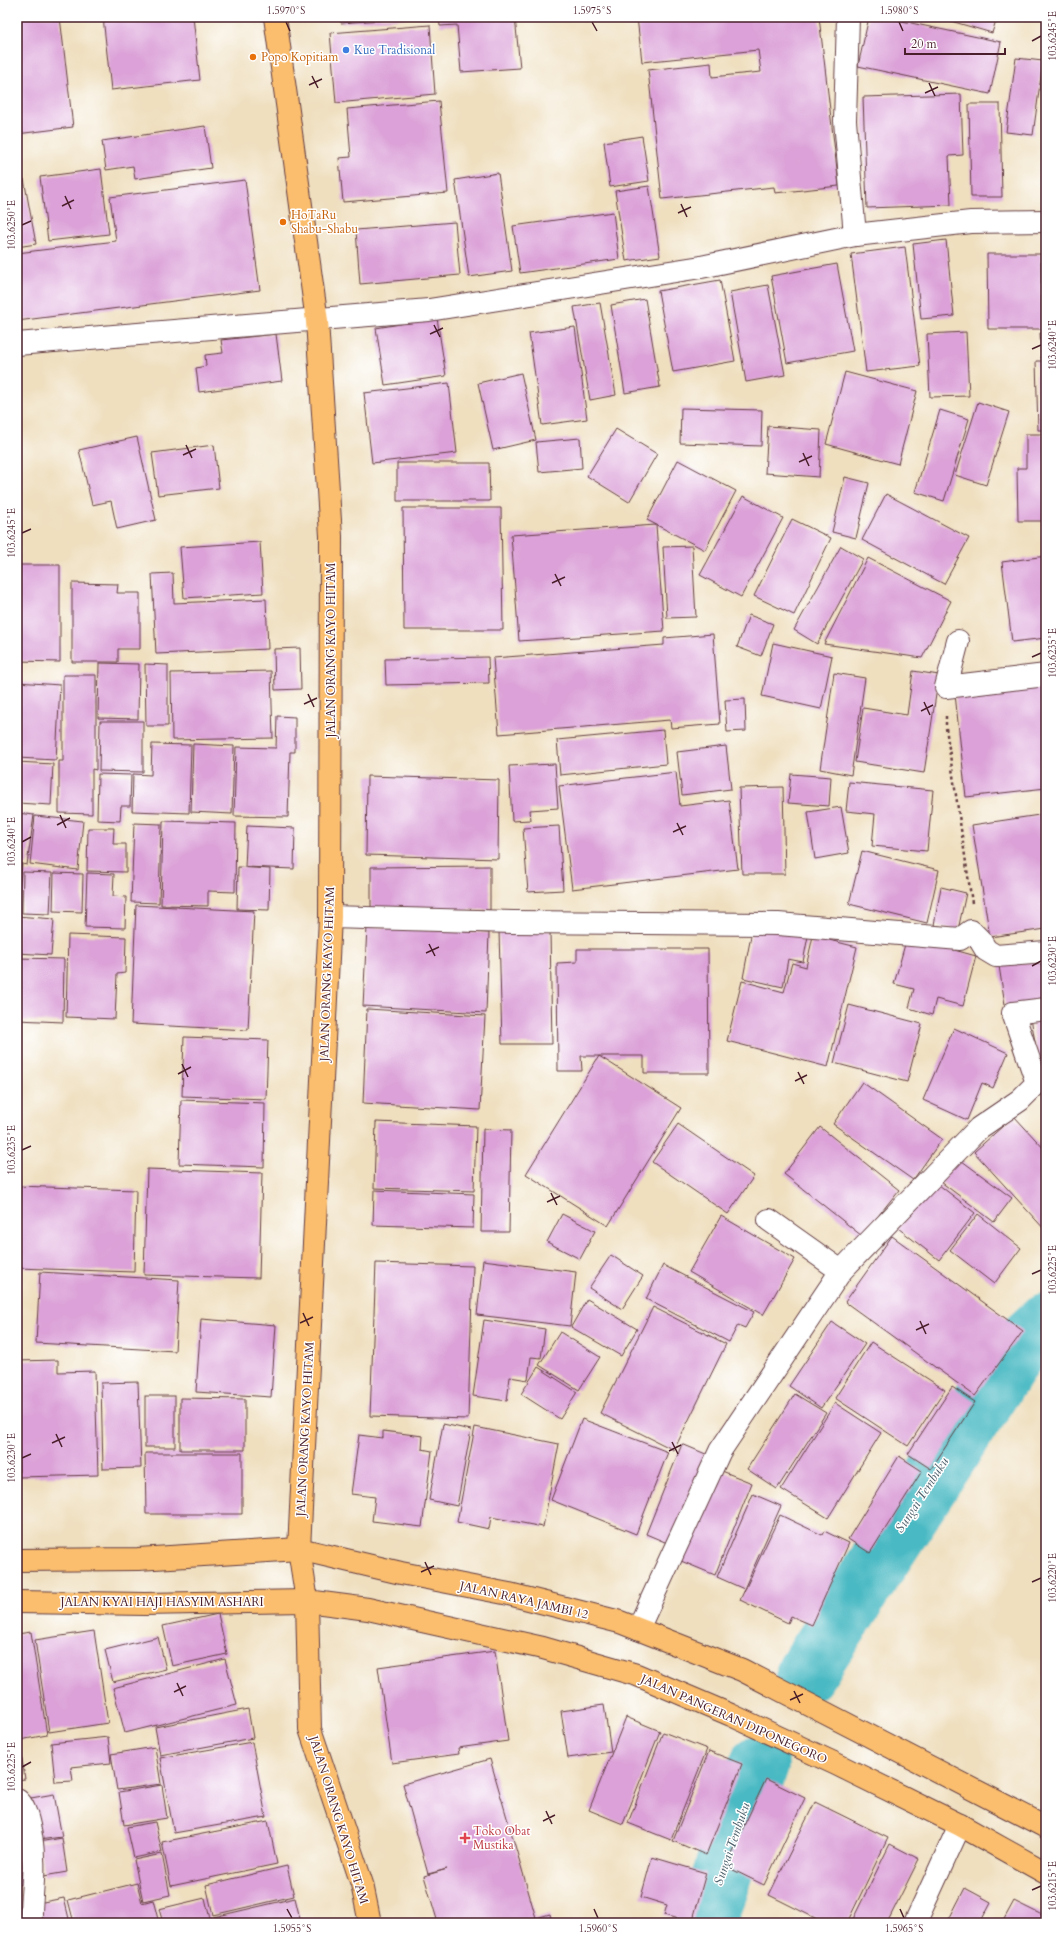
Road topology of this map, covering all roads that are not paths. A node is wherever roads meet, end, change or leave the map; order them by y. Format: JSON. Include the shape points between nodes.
{"nodes":[{"id":1,"x":275,"y":17,"type":"edge"},
{"id":2,"x":848,"y":17,"type":"edge"},
{"id":3,"x":1046,"y":221,"type":"edge"},
{"id":4,"x":855,"y":235,"type":"junction"},
{"id":5,"x":316,"y":321,"type":"junction"},
{"id":6,"x":17,"y":344,"type":"edge"},
{"id":7,"x":958,"y":641,"type":"dead end"},
{"id":8,"x":1046,"y":675,"type":"edge"},
{"id":9,"x":330,"y":917,"type":"junction"},
{"id":10,"x":1046,"y":952,"type":"edge"},
{"id":11,"x":1046,"y":1009,"type":"edge"},
{"id":12,"x":769,"y":1220,"type":"dead end"},
{"id":13,"x":841,"y":1271,"type":"junction"},
{"id":14,"x":299,"y":1550,"type":"junction"},
{"id":15,"x":17,"y":1560,"type":"edge"},
{"id":16,"x":307,"y":1601,"type":"junction"},
{"id":17,"x":17,"y":1602,"type":"edge"},
{"id":18,"x":638,"y":1629,"type":"junction"},
{"id":19,"x":17,"y":1800,"type":"edge"},
{"id":20,"x":960,"y":1825,"type":"junction"},
{"id":21,"x":1046,"y":1827,"type":"edge"},
{"id":22,"x":1046,"y":1873,"type":"edge"},
{"id":23,"x":31,"y":1923,"type":"edge"},
{"id":24,"x":370,"y":1923,"type":"edge"},
{"id":25,"x":915,"y":1923,"type":"edge"}],
"edges":[{"from":1,"to":5,"type":"main road","name":"JALAN ORANG KAYO HITAM"},
{"from":2,"to":4,"type":"street","via":[[845,121]]},
{"from":3,"to":4,"type":"street","via":[[971,222]]},
{"from":4,"to":5,"type":"street","via":[[701,267],[564,290],[428,310]]},
{"from":5,"to":6,"type":"street"},
{"from":5,"to":9,"type":"main road","name":"JALAN ORANG KAYO HITAM","via":[[332,536]]},
{"from":7,"to":8,"type":"street","via":[[946,687]]},
{"from":9,"to":10,"type":"street","via":[[513,922],[778,924],[960,939],[971,931],[986,950],[996,956]]},
{"from":9,"to":14,"type":"main road","name":"JALAN ORANG KAYO HITAM"},
{"from":11,"to":13,"type":"street","via":[[1013,1013],[1037,1083],[1020,1100],[979,1128]]},
{"from":12,"to":13,"type":"street"},
{"from":13,"to":18,"type":"street","via":[[720,1451]]},
{"from":14,"to":15,"type":"main road","name":"JALAN RAYA JAMBI 12","via":[[138,1559]]},
{"from":14,"to":16,"type":"main road","name":"JALAN ORANG KAYO HITAM"},
{"from":14,"to":18,"type":"main road","name":"JALAN RAYA JAMBI 12","via":[[509,1594],[620,1622]]},
{"from":16,"to":17,"type":"main road","name":"JALAN KYAI HAJI HASYIM ASHARI","via":[[145,1604]]},
{"from":16,"to":20,"type":"main road","name":"JALAN PANGERAN DIPONEGORO","via":[[368,1609],[542,1648],[636,1675],[731,1715]]},
{"from":16,"to":24,"type":"main road","name":"JALAN ORANG KAYO HITAM","via":[[310,1729],[362,1884]]},
{"from":18,"to":21,"type":"main road","name":"JALAN RAYA JAMBI 12","via":[[742,1670]]},
{"from":19,"to":23,"type":"street","via":[[26,1810],[34,1858]]},
{"from":20,"to":22,"type":"main road","name":"JALAN PANGERAN DIPONEGORO"},
{"from":20,"to":25,"type":"street"}]}
